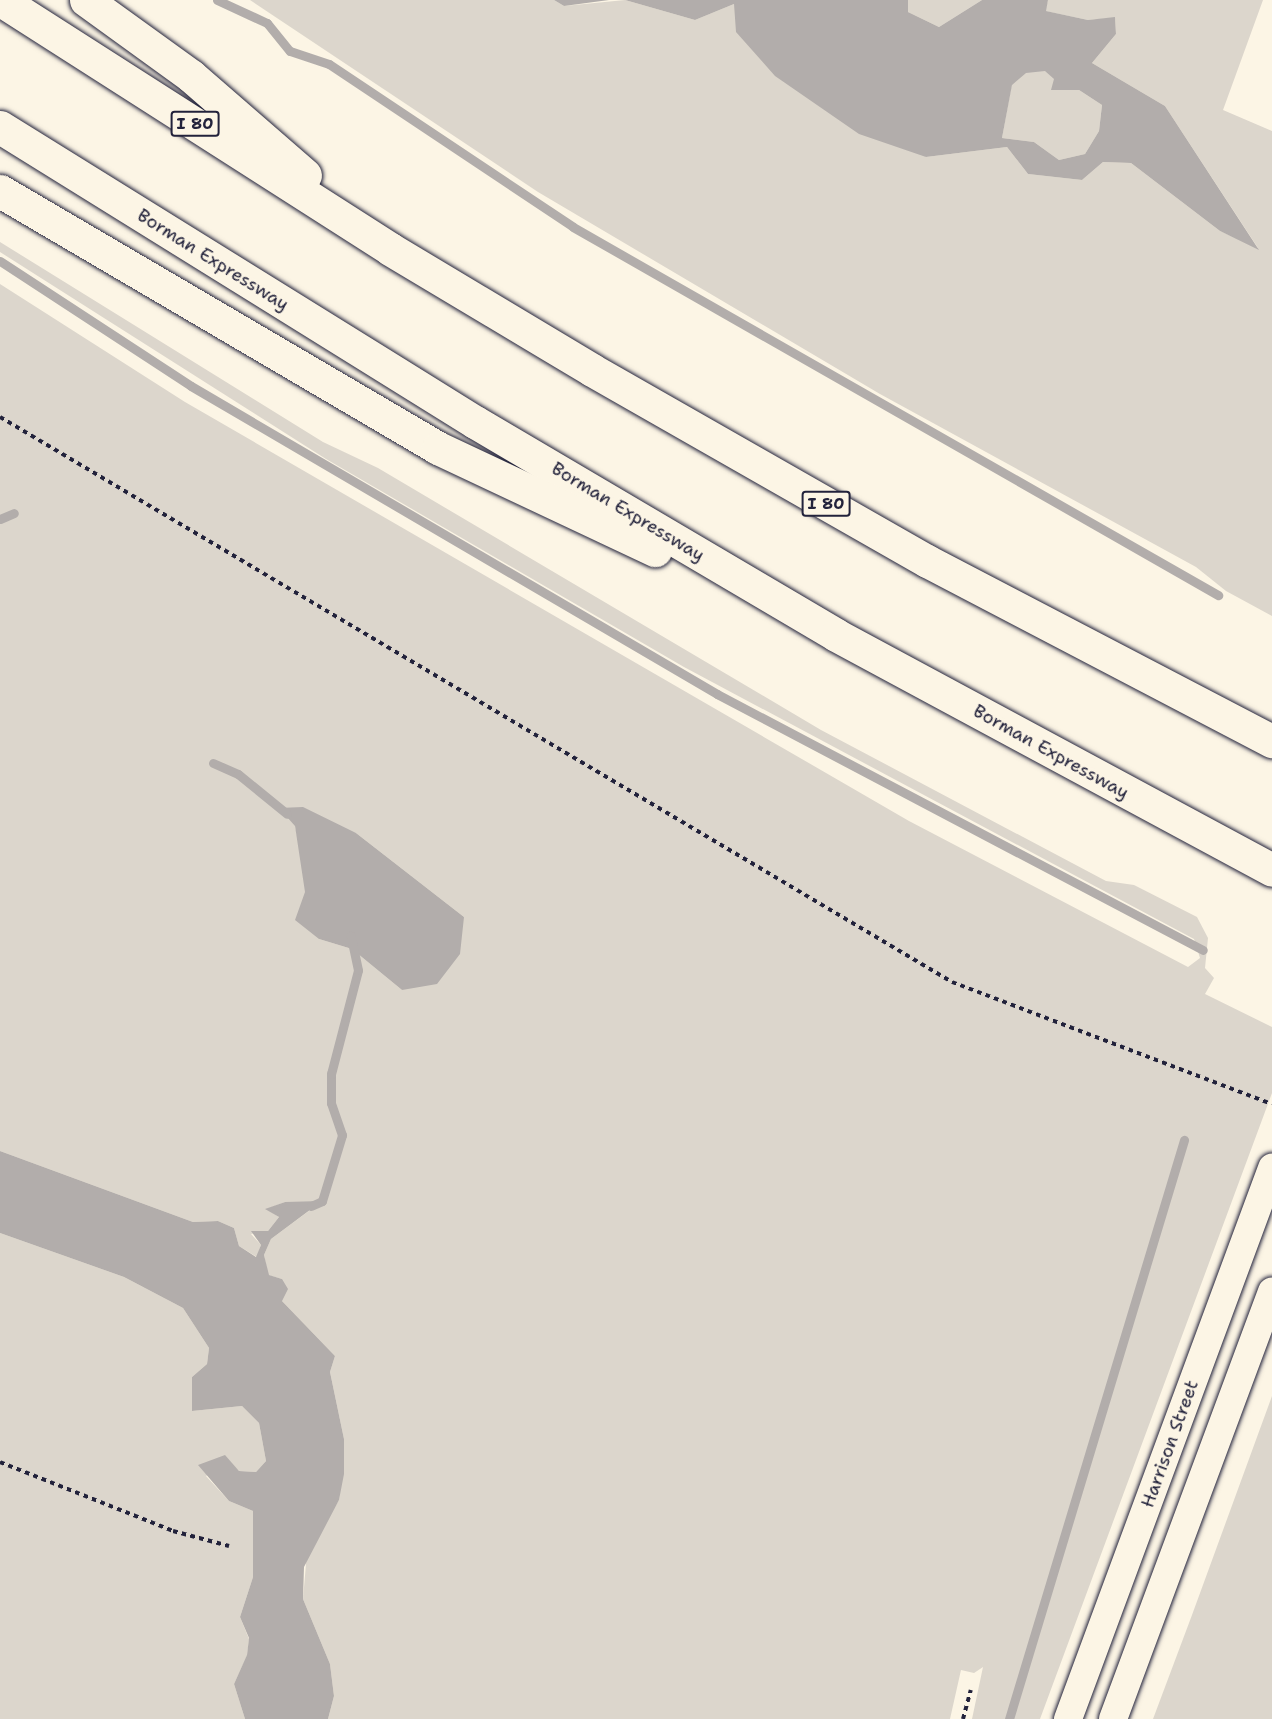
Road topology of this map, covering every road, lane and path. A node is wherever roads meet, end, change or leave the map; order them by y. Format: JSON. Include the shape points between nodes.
{"nodes":[{"id":1,"x":1,"y":0,"type":"edge"},
{"id":2,"x":86,"y":0,"type":"edge"},
{"id":3,"x":0,"y":127,"type":"edge"},
{"id":4,"x":0,"y":191,"type":"edge"},
{"id":5,"x":390,"y":249,"type":"junction"},
{"id":6,"x":0,"y":417,"type":"edge"},
{"id":7,"x":836,"y":635,"type":"junction"},
{"id":8,"x":1272,"y":741,"type":"edge"},
{"id":9,"x":1272,"y":870,"type":"edge"},
{"id":10,"x":1272,"y":1104,"type":"edge"},
{"id":11,"x":1272,"y":1168,"type":"edge"},
{"id":12,"x":1272,"y":1292,"type":"edge"},
{"id":13,"x":0,"y":1462,"type":"edge"},
{"id":14,"x":229,"y":1546,"type":"dead end"},
{"id":15,"x":971,"y":1690,"type":"dead end"},
{"id":16,"x":963,"y":1719,"type":"edge"},
{"id":17,"x":1068,"y":1719,"type":"edge"},
{"id":18,"x":1113,"y":1719,"type":"edge"}],
"edges":[{"from":1,"to":5,"type":"highway","number":"I 80"},
{"from":2,"to":5,"type":"highway","via":[[191,76]]},
{"from":3,"to":7,"type":"highway","name":"Borman Expressway","via":[[475,422]]},
{"from":4,"to":7,"type":"highway","via":[[438,448]]},
{"from":5,"to":8,"type":"highway","number":"I 80","via":[[927,561]]},
{"from":6,"to":10,"type":"path","via":[[951,982]]},
{"from":7,"to":9,"type":"highway","name":"Borman Expressway"},
{"from":11,"to":17,"type":"street","name":"Harrison Street"},
{"from":12,"to":18,"type":"street"},
{"from":13,"to":14,"type":"path","via":[[172,1531]]},
{"from":15,"to":16,"type":"path"}]}
